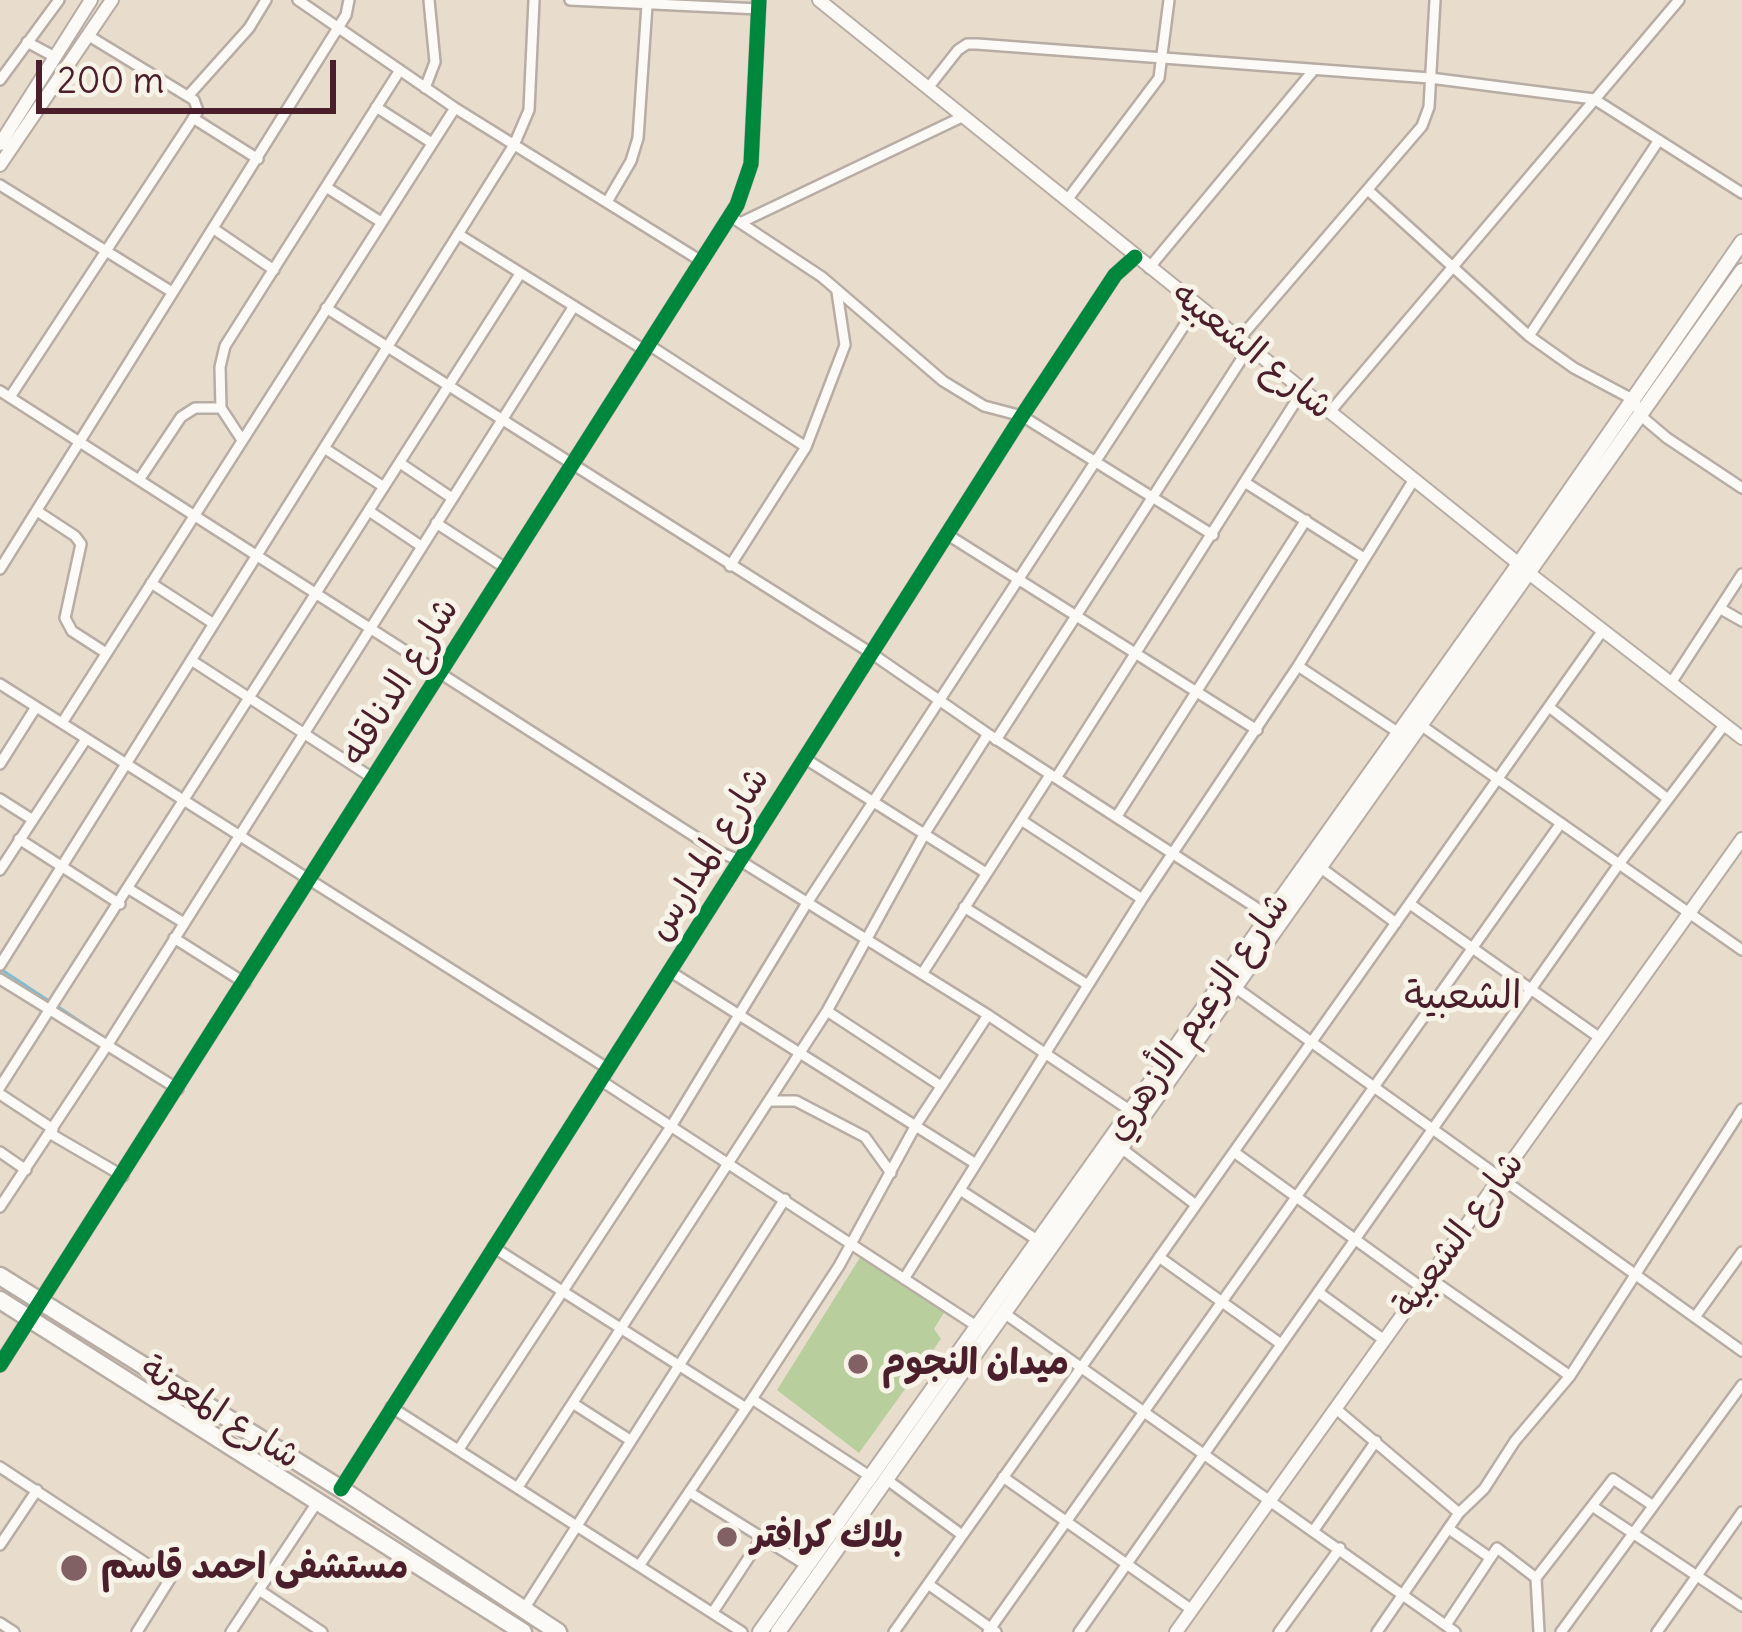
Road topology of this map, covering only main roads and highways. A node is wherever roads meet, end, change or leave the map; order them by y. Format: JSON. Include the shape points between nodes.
{"nodes":[{"id":1,"x":1742,"y":242,"type":"edge"},
{"id":2,"x":1742,"y":272,"type":"edge"},
{"id":3,"x":1525,"y":569,"type":"junction"},
{"id":4,"x":0,"y":1276,"type":"edge"},
{"id":5,"x":0,"y":1300,"type":"edge"},
{"id":6,"x":878,"y":1478,"type":"junction"},
{"id":7,"x":523,"y":1632,"type":"edge"},
{"id":8,"x":558,"y":1632,"type":"edge"},
{"id":9,"x":760,"y":1632,"type":"edge"},
{"id":10,"x":778,"y":1632,"type":"edge"}],
"edges":[{"from":1,"to":3,"type":"main road","name":"شارع الزعيم الأزهري"},
{"from":2,"to":3,"type":"main road","name":"شارع الزعيم الأزهري"},
{"from":3,"to":6,"type":"main road","name":"شارع الزعيم الأزهري","via":[[1269,916]]},
{"from":3,"to":6,"type":"main road","name":"شارع الزعيم الأزهري","via":[[1236,988]]},
{"from":4,"to":8,"type":"highway","name":"شارع المعونة"},
{"from":5,"to":7,"type":"highway","name":"شارع المعونة"},
{"from":6,"to":9,"type":"main road","name":"شارع الزعيم الأزهري"},
{"from":6,"to":10,"type":"main road","name":"شارع الزعيم الأزهري"}]}
